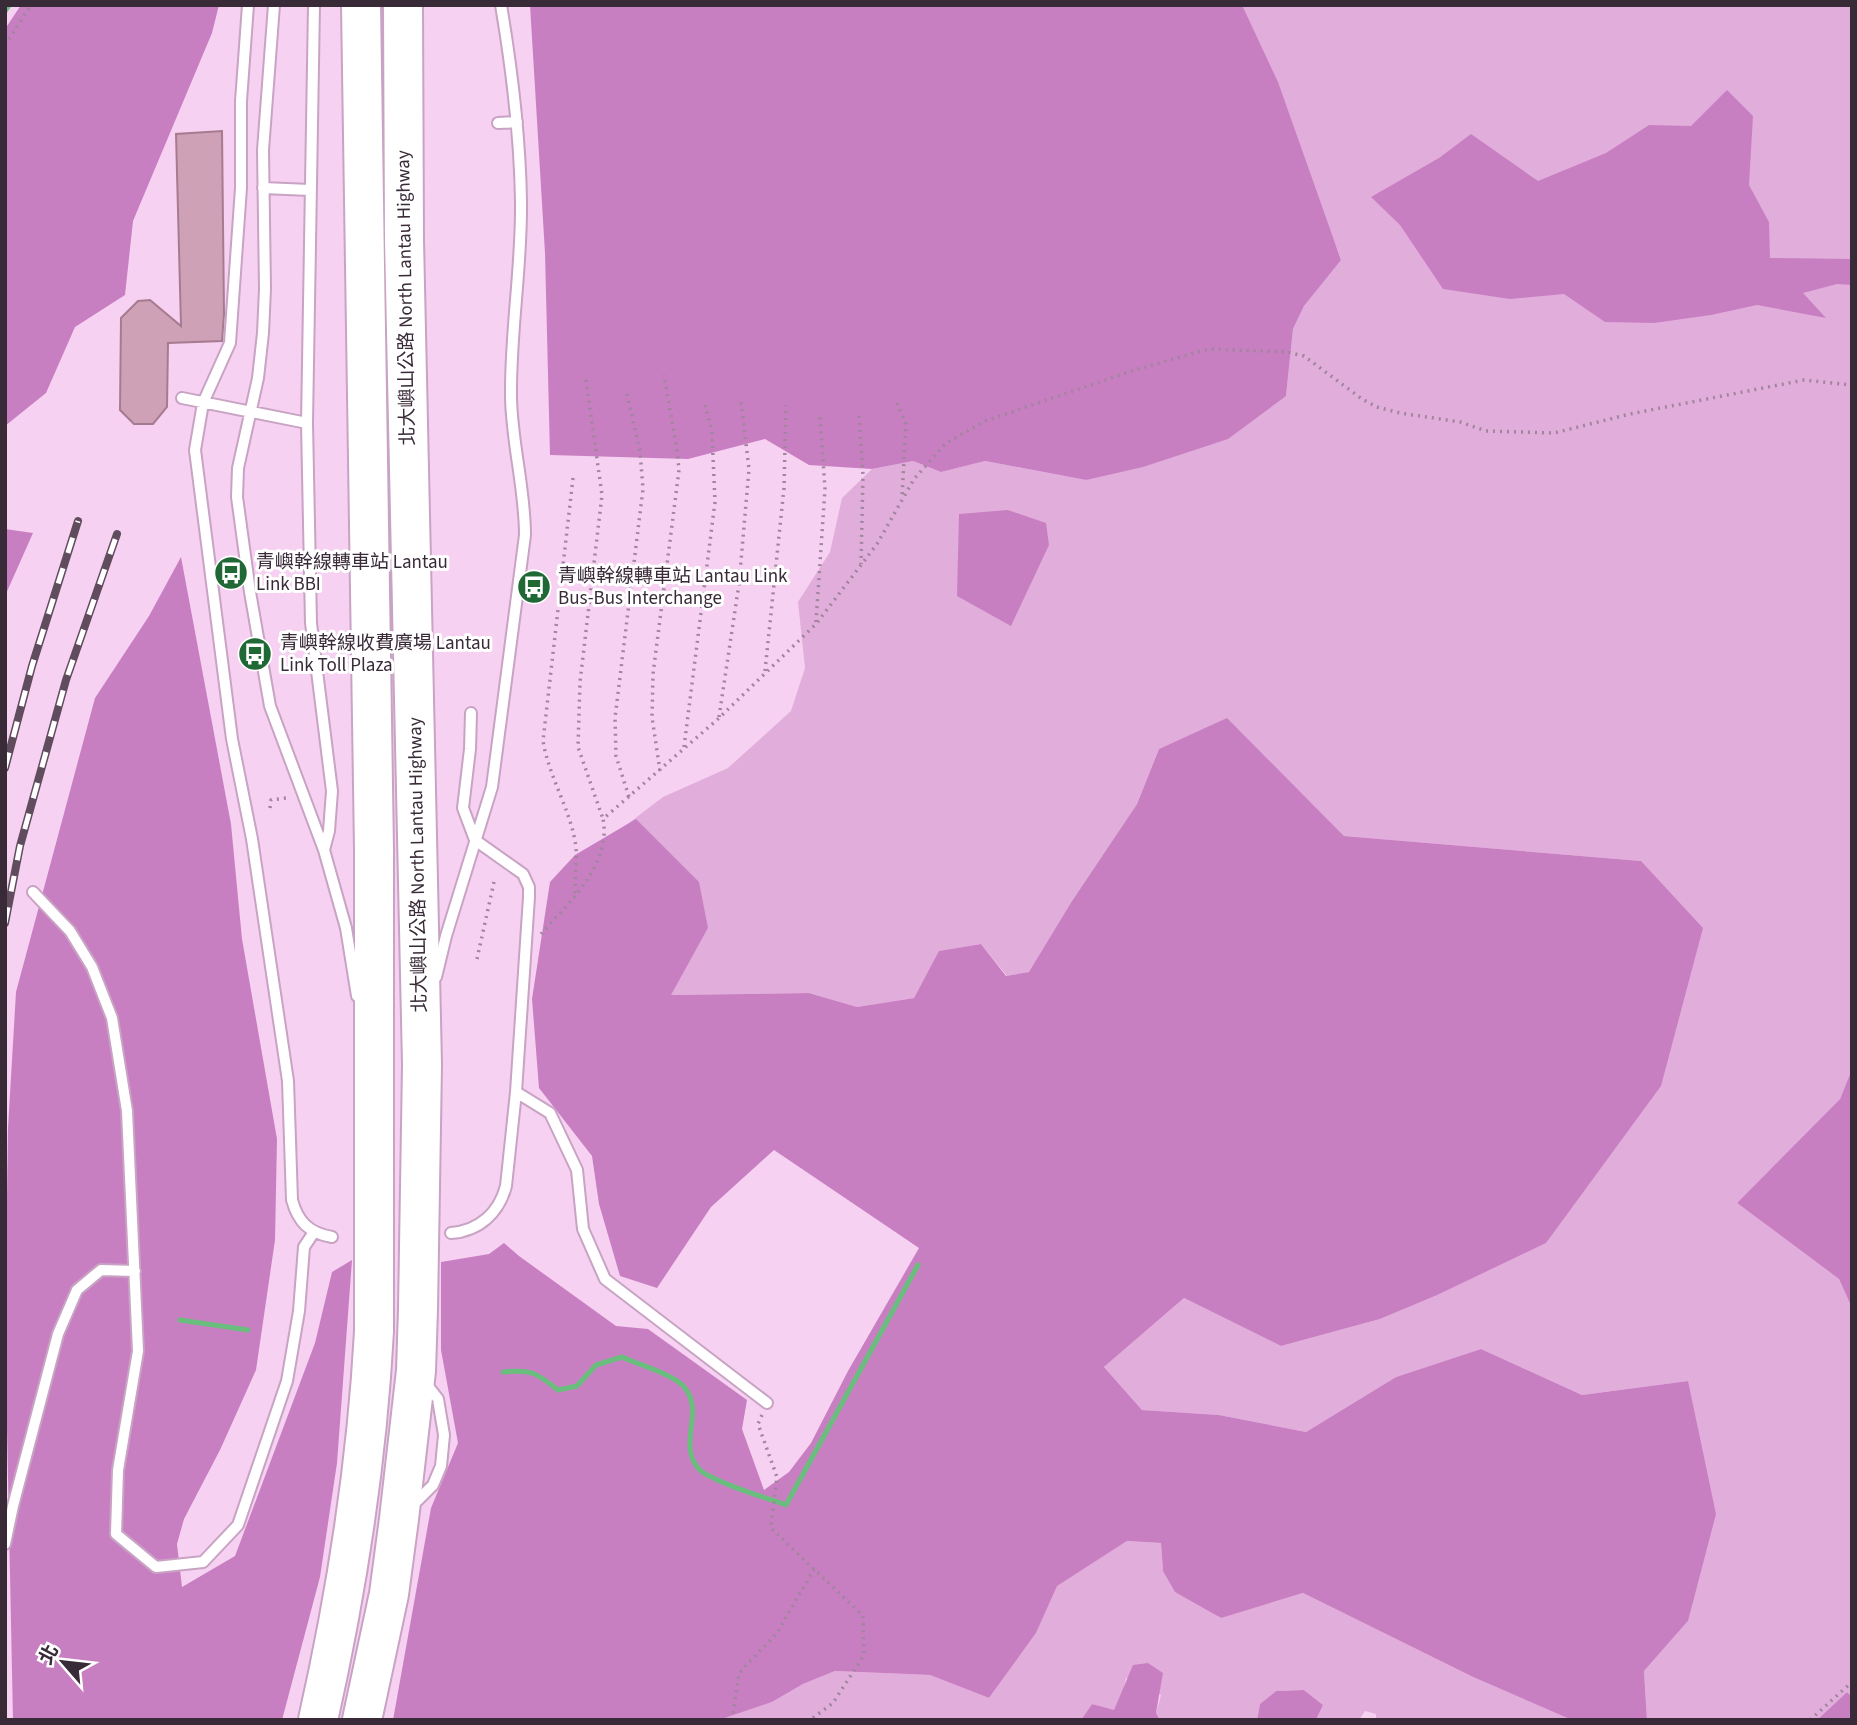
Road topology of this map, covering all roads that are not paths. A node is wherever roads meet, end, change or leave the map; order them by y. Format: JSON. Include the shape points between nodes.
{"nodes":[{"id":1,"x":248,"y":5,"type":"edge"},
{"id":2,"x":274,"y":5,"type":"edge"},
{"id":3,"x":314,"y":5,"type":"edge"},
{"id":4,"x":361,"y":5,"type":"edge"},
{"id":5,"x":403,"y":5,"type":"edge"},
{"id":6,"x":501,"y":5,"type":"edge"},
{"id":7,"x":517,"y":122,"type":"junction"},
{"id":8,"x":498,"y":123,"type":"dead end"},
{"id":9,"x":263,"y":188,"type":"junction"},
{"id":10,"x":310,"y":190,"type":"junction"},
{"id":11,"x":182,"y":398,"type":"dead end"},
{"id":12,"x":203,"y":402,"type":"junction"},
{"id":13,"x":250,"y":412,"type":"junction"},
{"id":14,"x":307,"y":423,"type":"junction"},
{"id":15,"x":471,"y":713,"type":"dead end"},
{"id":16,"x":475,"y":840,"type":"junction"},
{"id":17,"x":324,"y":850,"type":"junction"},
{"id":18,"x":33,"y":892,"type":"dead end"},
{"id":19,"x":358,"y":1006,"type":"dead end"},
{"id":20,"x":362,"y":1033,"type":"dead end"},
{"id":21,"x":422,"y":1065,"type":"junction"},
{"id":22,"x":516,"y":1091,"type":"junction"},
{"id":23,"x":375,"y":1138,"type":"junction"},
{"id":24,"x":314,"y":1232,"type":"junction"},
{"id":25,"x":452,"y":1233,"type":"dead end"},
{"id":26,"x":332,"y":1237,"type":"dead end"},
{"id":27,"x":135,"y":1271,"type":"junction"},
{"id":28,"x":767,"y":1403,"type":"road end"},
{"id":29,"x":5,"y":1544,"type":"edge"},
{"id":30,"x":318,"y":1720,"type":"edge"},
{"id":31,"x":362,"y":1720,"type":"edge"}],
"edges":[{"from":1,"to":12,"type":"lane","via":[[230,343]]},
{"from":2,"to":9,"type":"lane"},
{"from":3,"to":10,"type":"lane"},
{"from":4,"to":23,"type":"highway"},
{"from":5,"to":21,"type":"highway","name":"北大嶼山公路 North Lantau Highway"},
{"from":6,"to":7,"type":"lane"},
{"from":7,"to":8,"type":"lane"},
{"from":7,"to":16,"type":"lane","via":[[521,201],[511,398],[525,535],[494,777]]},
{"from":9,"to":10,"type":"lane"},
{"from":9,"to":13,"type":"lane","via":[[263,333]]},
{"from":10,"to":14,"type":"lane"},
{"from":11,"to":12,"type":"lane"},
{"from":12,"to":13,"type":"lane"},
{"from":12,"to":24,"type":"lane","via":[[195,450],[232,739],[252,839],[288,1081],[292,1200],[296,1214]]},
{"from":13,"to":14,"type":"lane"},
{"from":13,"to":17,"type":"lane","via":[[237,497],[261,663],[270,706]]},
{"from":14,"to":17,"type":"lane","via":[[311,623],[332,791]]},
{"from":15,"to":16,"type":"lane","via":[[463,807]]},
{"from":16,"to":21,"type":"lane","via":[[432,993]]},
{"from":16,"to":22,"type":"lane","via":[[518,868],[527,880]]},
{"from":17,"to":19,"type":"lane","via":[[346,928]]},
{"from":18,"to":27,"type":"lane","via":[[70,931],[92,967],[112,1018],[127,1111]]},
{"from":20,"to":23,"type":"lane"},
{"from":21,"to":31,"type":"highway","name":"北大嶼山公路 North Lantau Highway","via":[[416,1371],[389,1594]]},
{"from":22,"to":25,"type":"lane","via":[[503,1198],[486,1221]]},
{"from":22,"to":28,"type":"lane","via":[[550,1113],[577,1170],[583,1229],[605,1279]]},
{"from":23,"to":30,"type":"highway","via":[[370,1402],[348,1578]]},
{"from":24,"to":26,"type":"lane"},
{"from":24,"to":27,"type":"lane","via":[[304,1247],[288,1381],[238,1525],[203,1562],[156,1567],[116,1534],[118,1470],[138,1351]]},
{"from":27,"to":29,"type":"lane","via":[[101,1270],[76,1290],[58,1334]]}]}
